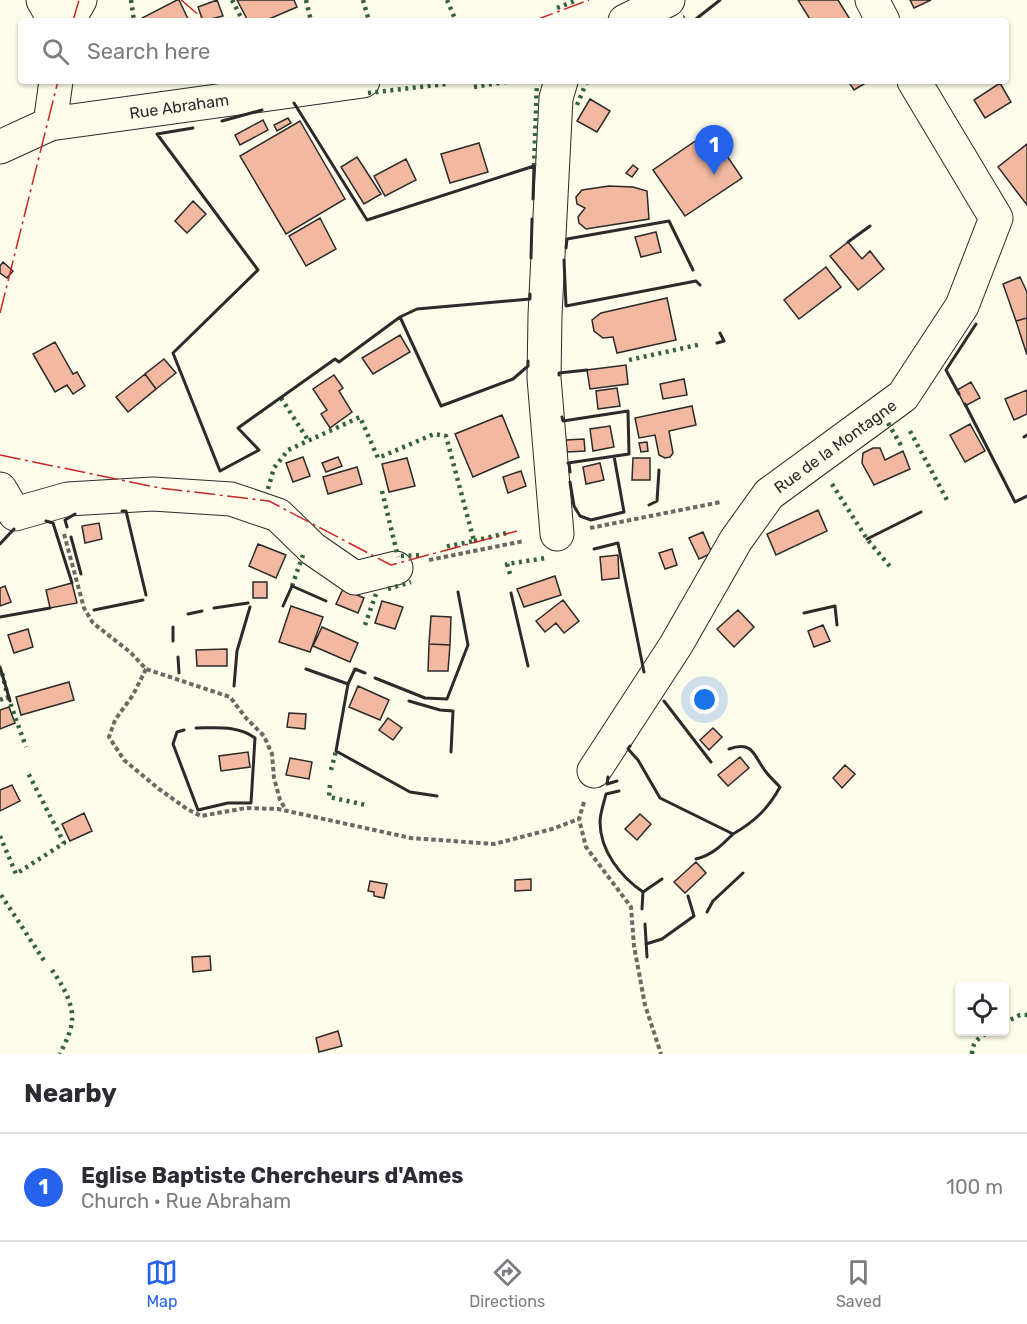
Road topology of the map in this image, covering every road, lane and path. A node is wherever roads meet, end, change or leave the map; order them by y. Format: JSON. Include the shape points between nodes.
{"nodes":[{"id":1,"x":43,"y":0,"type":"edge"},
{"id":2,"x":80,"y":0,"type":"edge"},
{"id":3,"x":668,"y":0,"type":"edge"},
{"id":4,"x":872,"y":0,"type":"edge"},
{"id":5,"x":53,"y":18,"type":"edge"},
{"id":6,"x":70,"y":18,"type":"edge"},
{"id":7,"x":631,"y":18,"type":"edge"},
{"id":8,"x":881,"y":18,"type":"edge"},
{"id":9,"x":56,"y":84,"type":"edge"},
{"id":10,"x":341,"y":84,"type":"edge"},
{"id":11,"x":560,"y":84,"type":"edge"},
{"id":12,"x":916,"y":84,"type":"edge"},
{"id":13,"x":50,"y":124,"type":"junction"},
{"id":14,"x":0,"y":147,"type":"edge"},
{"id":15,"x":0,"y":489,"type":"edge"},
{"id":16,"x":56,"y":503,"type":"junction"},
{"id":17,"x":557,"y":534,"type":"dead end"},
{"id":18,"x":396,"y":568,"type":"dead end"},
{"id":19,"x":146,"y":669,"type":"junction"},
{"id":20,"x":594,"y":771,"type":"joint"},
{"id":21,"x":287,"y":811,"type":"junction"},
{"id":22,"x":579,"y":819,"type":"junction"},
{"id":23,"x":661,"y":1054,"type":"edge"}],
"edges":[{"from":1,"to":5,"type":"street"},
{"from":2,"to":6,"type":"street"},
{"from":3,"to":7,"type":"street"},
{"from":4,"to":8,"type":"street"},
{"from":9,"to":13,"type":"street"},
{"from":10,"to":13,"type":"street","name":"Rue Abraham"},
{"from":11,"to":17,"type":"street","via":[[556,98],[544,378]]},
{"from":12,"to":20,"type":"street","name":"Rue de la Montagne","via":[[996,218],[962,306],[903,396],[769,494],[736,540],[676,645]]},
{"from":13,"to":14,"type":"street","name":"Rue Abraham"},
{"from":15,"to":16,"type":"street","via":[[15,514]]},
{"from":16,"to":18,"type":"street","via":[[153,494],[231,499],[278,515],[313,549],[355,578]]},
{"from":16,"to":19,"type":"path","via":[[84,608],[93,623]]},
{"from":19,"to":21,"type":"path","via":[[230,697],[264,736],[272,754],[280,800]]},
{"from":19,"to":21,"type":"path","via":[[114,720],[109,737],[124,760],[201,816],[246,808]]},
{"from":20,"to":22,"type":"path"},
{"from":21,"to":22,"type":"path","via":[[411,838],[494,844]]},
{"from":22,"to":23,"type":"path","via":[[586,847],[631,907],[645,1005]]}]}
